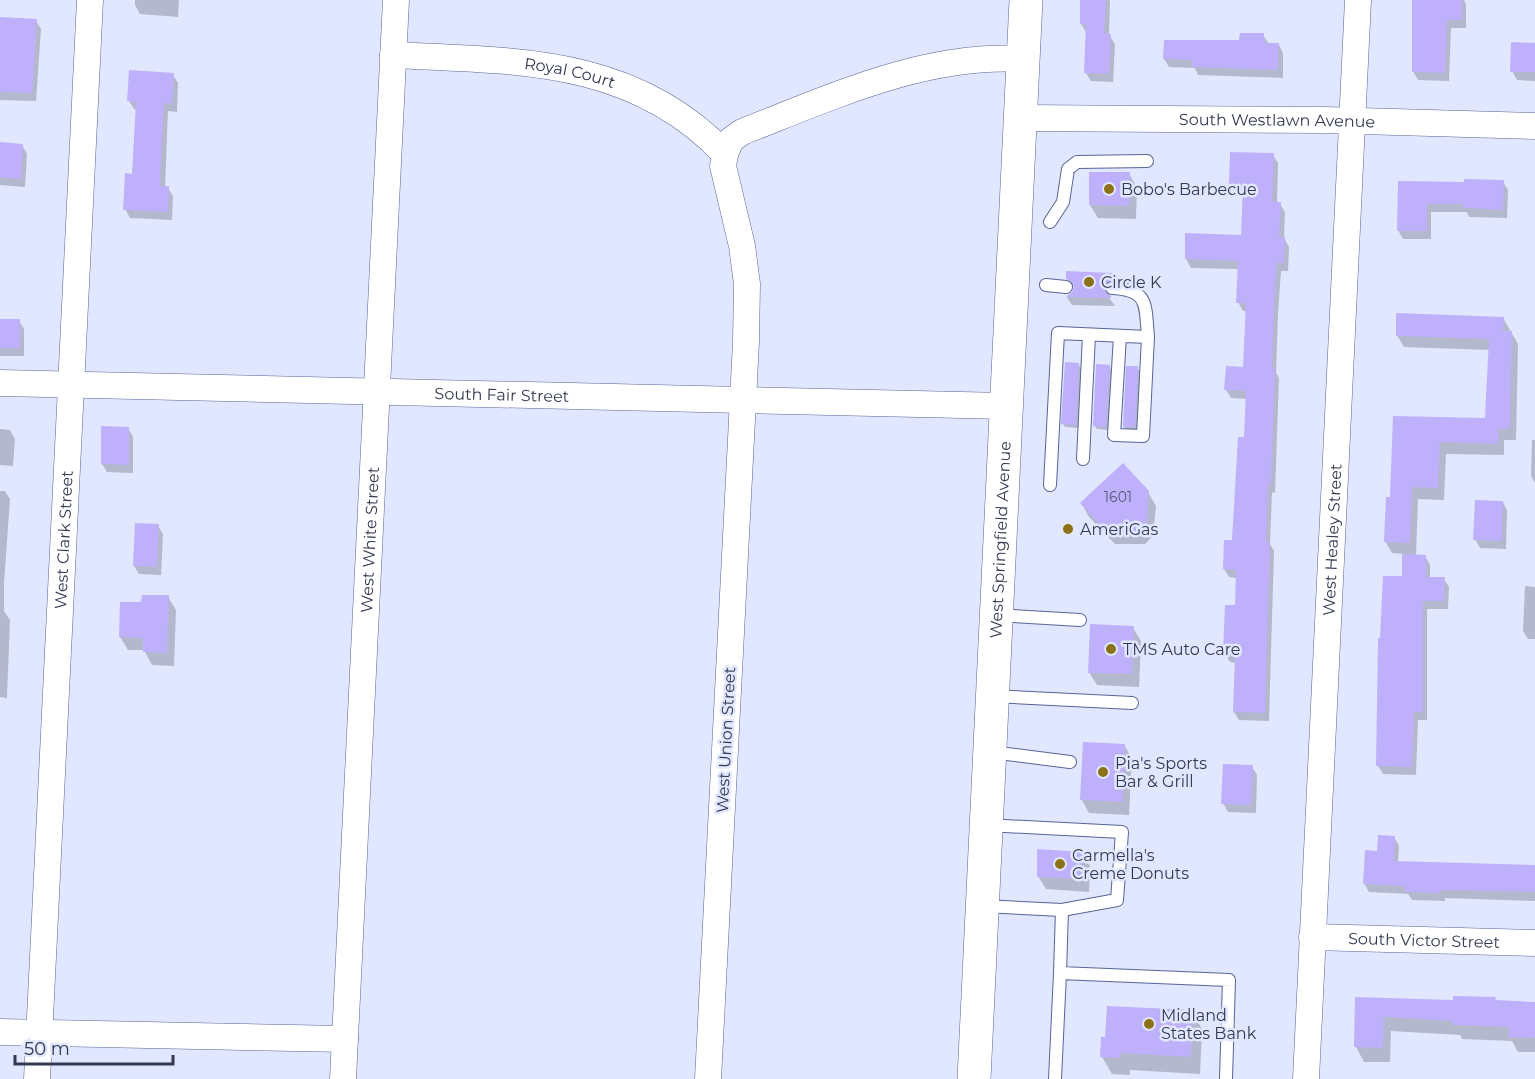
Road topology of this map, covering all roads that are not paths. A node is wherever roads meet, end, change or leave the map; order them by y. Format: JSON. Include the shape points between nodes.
{"nodes":[{"id":1,"x":90,"y":0,"type":"edge"},
{"id":2,"x":396,"y":0,"type":"edge"},
{"id":3,"x":1026,"y":0,"type":"edge"},
{"id":4,"x":1358,"y":0,"type":"edge"},
{"id":5,"x":393,"y":55,"type":"junction"},
{"id":6,"x":1023,"y":59,"type":"junction"},
{"id":7,"x":1021,"y":118,"type":"junction"},
{"id":8,"x":1352,"y":121,"type":"junction"},
{"id":9,"x":1535,"y":126,"type":"edge"},
{"id":10,"x":725,"y":154,"type":"junction"},
{"id":11,"x":1147,"y":161,"type":"dead end"},
{"id":12,"x":1050,"y":222,"type":"dead end"},
{"id":13,"x":1046,"y":285,"type":"dead end"},
{"id":14,"x":1066,"y":287,"type":"dead end"},
{"id":15,"x":1112,"y":288,"type":"dead end"},
{"id":16,"x":1089,"y":335,"type":"junction"},
{"id":17,"x":1120,"y":336,"type":"junction"},
{"id":18,"x":1148,"y":337,"type":"junction"},
{"id":19,"x":0,"y":383,"type":"edge"},
{"id":20,"x":71,"y":385,"type":"junction"},
{"id":21,"x":377,"y":392,"type":"junction"},
{"id":22,"x":743,"y":400,"type":"junction"},
{"id":23,"x":1006,"y":406,"type":"junction"},
{"id":24,"x":1083,"y":459,"type":"dead end"},
{"id":25,"x":1050,"y":484,"type":"dead end"},
{"id":26,"x":996,"y":615,"type":"junction"},
{"id":27,"x":1080,"y":620,"type":"dead end"},
{"id":28,"x":992,"y":695,"type":"junction"},
{"id":29,"x":1132,"y":703,"type":"dead end"},
{"id":30,"x":990,"y":752,"type":"junction"},
{"id":31,"x":1070,"y":762,"type":"dead end"},
{"id":32,"x":986,"y":825,"type":"junction"},
{"id":33,"x":982,"y":906,"type":"junction"},
{"id":34,"x":1062,"y":909,"type":"junction"},
{"id":35,"x":1312,"y":937,"type":"junction"},
{"id":36,"x":1535,"y":943,"type":"edge"},
{"id":37,"x":1060,"y":973,"type":"junction"},
{"id":38,"x":0,"y":1032,"type":"edge"},
{"id":39,"x":39,"y":1033,"type":"junction"},
{"id":40,"x":345,"y":1039,"type":"junction"},
{"id":41,"x":37,"y":1079,"type":"edge"},
{"id":42,"x":343,"y":1079,"type":"edge"},
{"id":43,"x":708,"y":1079,"type":"edge"},
{"id":44,"x":974,"y":1079,"type":"edge"},
{"id":45,"x":1055,"y":1079,"type":"edge"},
{"id":46,"x":1226,"y":1079,"type":"edge"},
{"id":47,"x":1306,"y":1079,"type":"edge"}],
"edges":[{"from":1,"to":20,"type":"street","name":"West Clark Street"},
{"from":2,"to":5,"type":"street","name":"West White Street"},
{"from":3,"to":6,"type":"main road","name":"West Springfield Avenue"},
{"from":4,"to":8,"type":"street","name":"West Healey Street"},
{"from":5,"to":10,"type":"street","name":"Royal Court","via":[[503,61],[595,75],[663,104]]},
{"from":5,"to":21,"type":"street","name":"West White Street"},
{"from":6,"to":7,"type":"main road","name":"West Springfield Avenue"},
{"from":6,"to":10,"type":"street","via":[[970,59],[862,85],[742,132],[732,140]]},
{"from":7,"to":8,"type":"street","name":"South Westlawn Avenue"},
{"from":7,"to":23,"type":"main road","name":"West Springfield Avenue"},
{"from":8,"to":9,"type":"street","name":"South Westlawn Avenue"},
{"from":8,"to":35,"type":"street","name":"West Healey Street"},
{"from":10,"to":22,"type":"street","via":[[723,165],[747,284]]},
{"from":11,"to":12,"type":"lane","via":[[1077,162],[1068,169],[1063,202]]},
{"from":13,"to":14,"type":"lane"},
{"from":15,"to":18,"type":"lane","via":[[1129,289],[1139,295],[1146,308]]},
{"from":16,"to":17,"type":"lane"},
{"from":16,"to":24,"type":"lane"},
{"from":16,"to":25,"type":"lane","via":[[1058,333]]},
{"from":17,"to":18,"type":"lane"},
{"from":17,"to":18,"type":"lane","via":[[1114,435],[1143,436]]},
{"from":19,"to":20,"type":"street","name":"South Fair Street"},
{"from":20,"to":21,"type":"street","name":"South Fair Street"},
{"from":20,"to":39,"type":"street","name":"West Clark Street"},
{"from":21,"to":22,"type":"street","name":"South Fair Street"},
{"from":21,"to":40,"type":"street","name":"West White Street"},
{"from":22,"to":23,"type":"street","name":"South Fair Street"},
{"from":22,"to":43,"type":"street","name":"West Union Street"},
{"from":23,"to":26,"type":"main road","name":"West Springfield Avenue"},
{"from":26,"to":27,"type":"lane"},
{"from":26,"to":28,"type":"main road","name":"West Springfield Avenue"},
{"from":28,"to":29,"type":"lane"},
{"from":28,"to":30,"type":"main road","name":"West Springfield Avenue"},
{"from":30,"to":31,"type":"lane"},
{"from":30,"to":32,"type":"main road","name":"West Springfield Avenue"},
{"from":32,"to":33,"type":"main road","name":"West Springfield Avenue"},
{"from":32,"to":34,"type":"lane","via":[[1122,832],[1117,900]]},
{"from":33,"to":34,"type":"lane"},
{"from":33,"to":44,"type":"main road","name":"West Springfield Avenue"},
{"from":34,"to":37,"type":"lane"},
{"from":35,"to":36,"type":"street","name":"South Victor Street"},
{"from":35,"to":47,"type":"street","name":"West Healey Street"},
{"from":37,"to":45,"type":"lane"},
{"from":37,"to":46,"type":"lane","via":[[1229,980]]},
{"from":38,"to":39,"type":"street"},
{"from":39,"to":40,"type":"street"},
{"from":39,"to":41,"type":"street","name":"West Clark Street"},
{"from":40,"to":42,"type":"street","name":"West White Street"}]}
